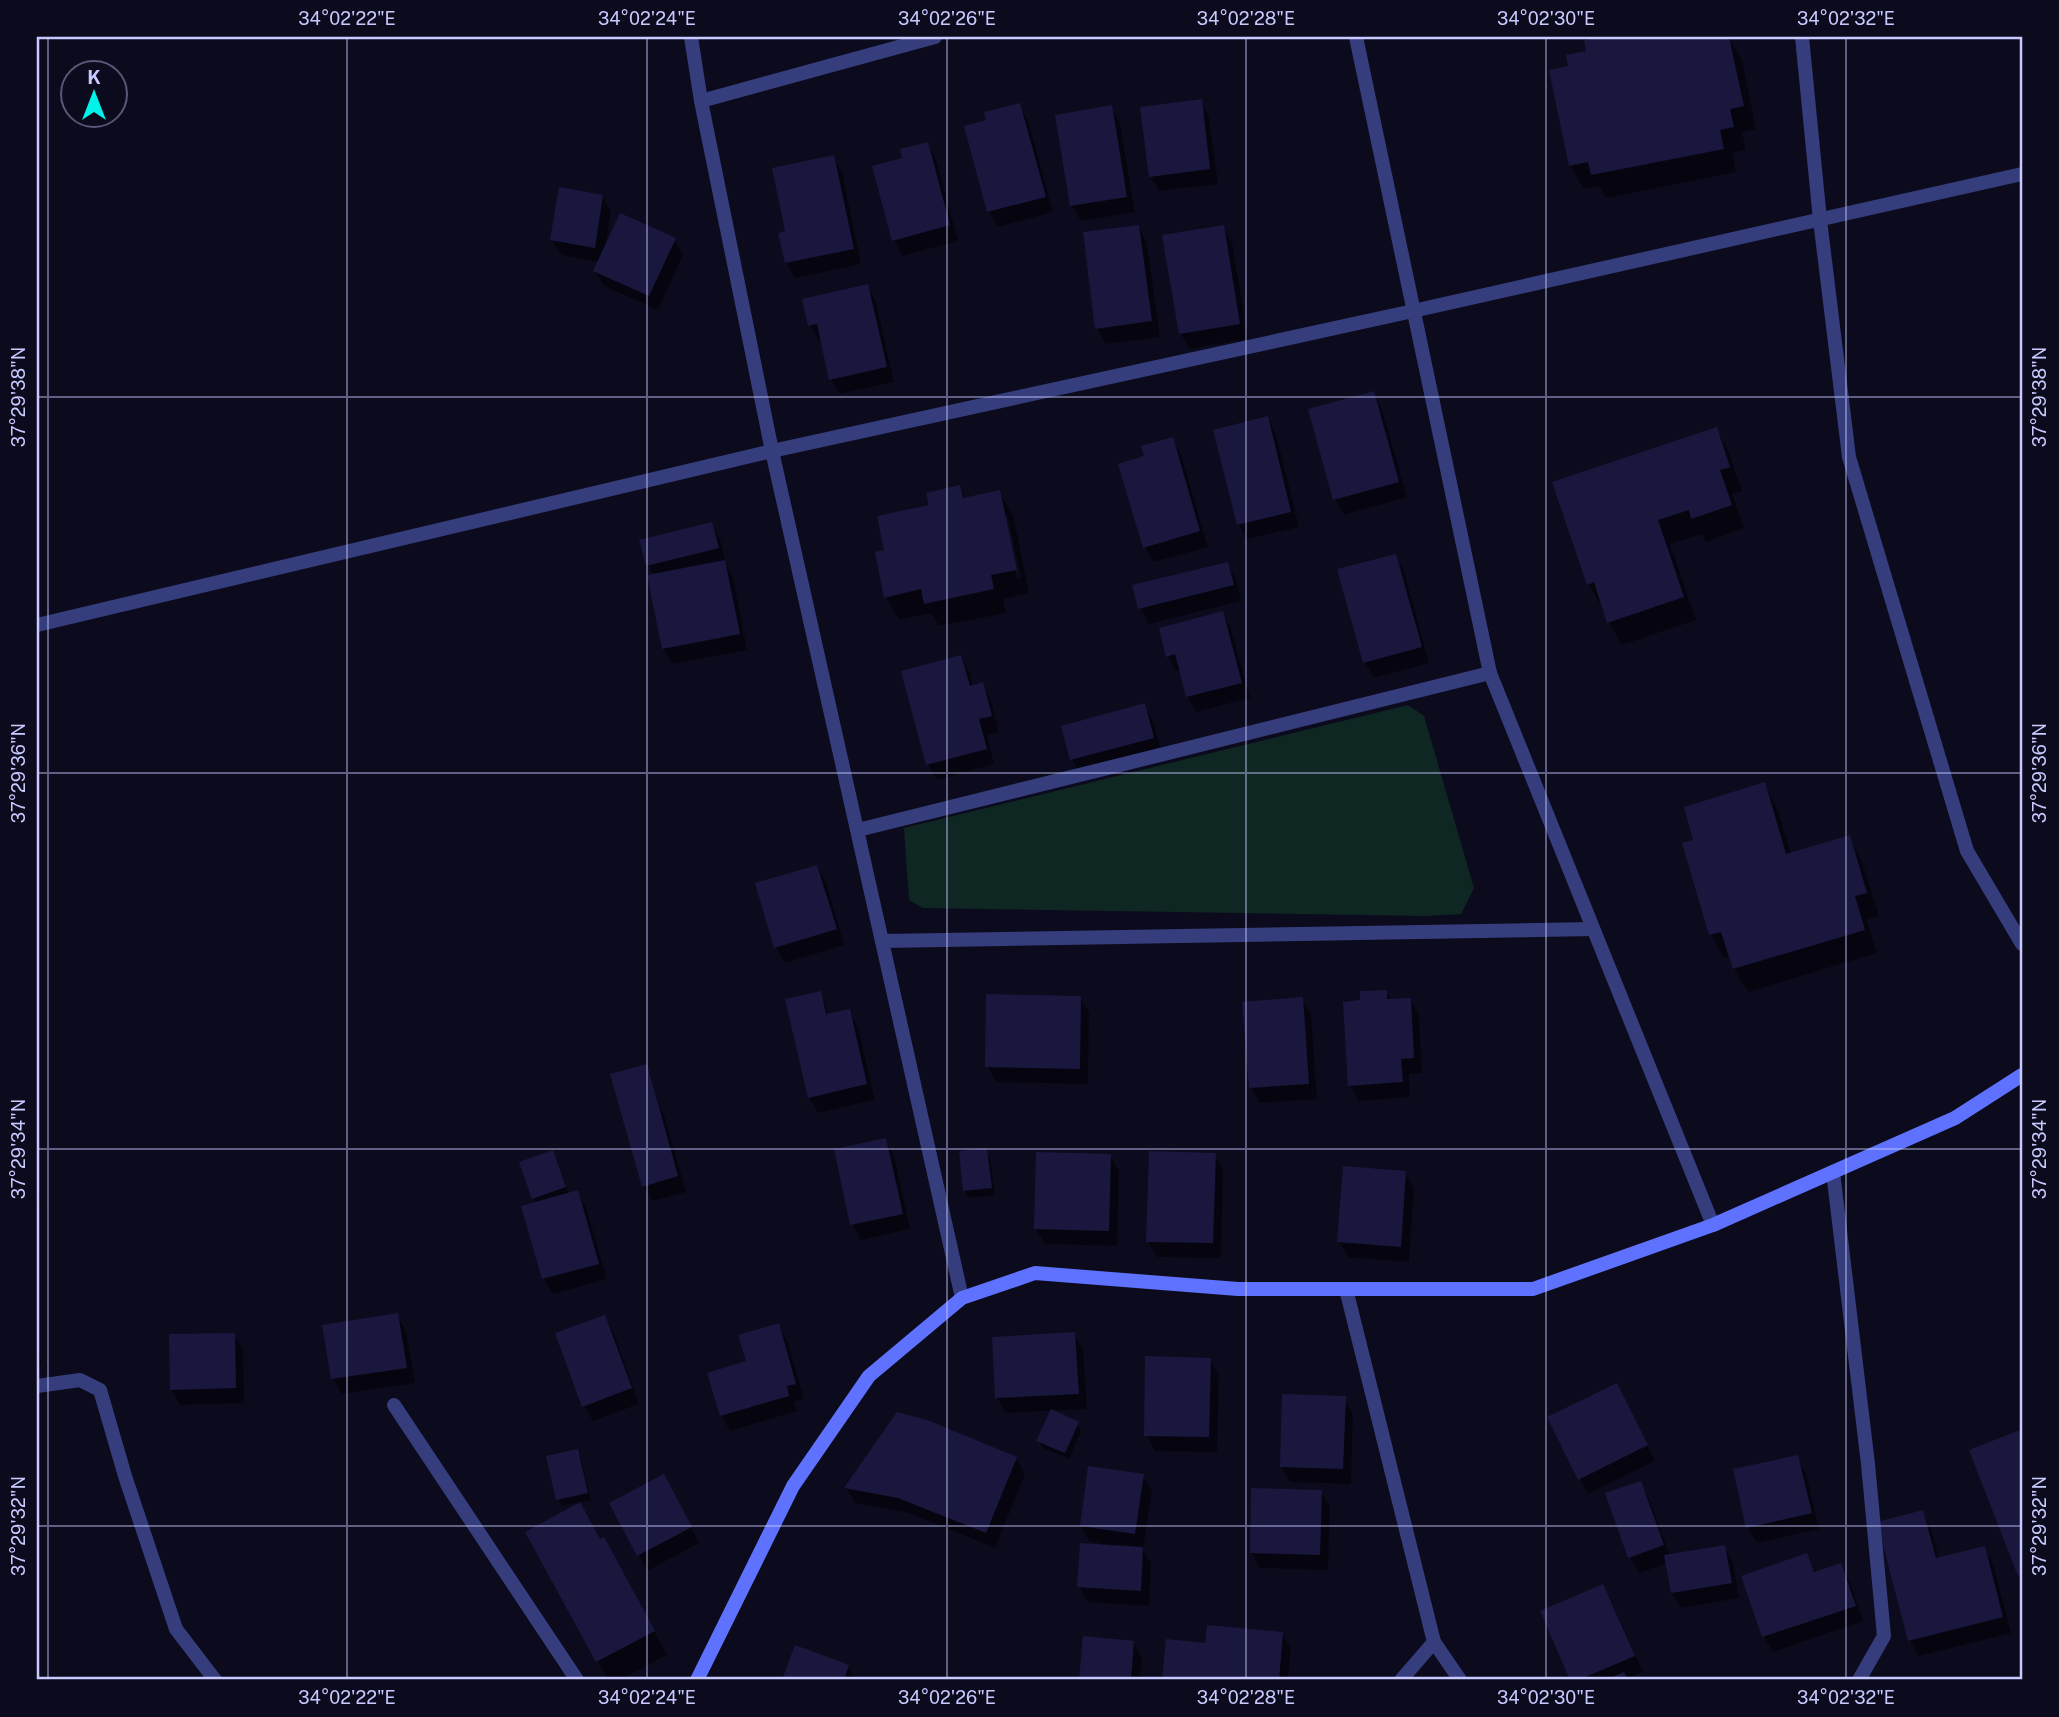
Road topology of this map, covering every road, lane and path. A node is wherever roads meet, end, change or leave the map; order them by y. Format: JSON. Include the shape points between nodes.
{"nodes":[{"id":1,"x":691,"y":37,"type":"edge"},
{"id":2,"x":935,"y":37,"type":"edge"},
{"id":3,"x":1356,"y":37,"type":"edge"},
{"id":4,"x":1802,"y":37,"type":"edge"},
{"id":5,"x":701,"y":101,"type":"junction"},
{"id":6,"x":2022,"y":174,"type":"edge"},
{"id":7,"x":1820,"y":220,"type":"junction"},
{"id":8,"x":1413,"y":311,"type":"junction"},
{"id":9,"x":772,"y":451,"type":"junction"},
{"id":10,"x":37,"y":625,"type":"edge"},
{"id":11,"x":1490,"y":673,"type":"junction"},
{"id":12,"x":859,"y":831,"type":"junction"},
{"id":13,"x":1593,"y":929,"type":"junction"},
{"id":14,"x":882,"y":942,"type":"junction"},
{"id":15,"x":2022,"y":944,"type":"edge"},
{"id":16,"x":2022,"y":1075,"type":"edge"},
{"id":17,"x":1833,"y":1172,"type":"junction"},
{"id":18,"x":1713,"y":1225,"type":"junction"},
{"id":19,"x":1346,"y":1289,"type":"junction"},
{"id":20,"x":962,"y":1298,"type":"junction"},
{"id":21,"x":37,"y":1386,"type":"edge"},
{"id":22,"x":394,"y":1405,"type":"dead end"},
{"id":23,"x":1434,"y":1642,"type":"junction"},
{"id":24,"x":215,"y":1680,"type":"edge"},
{"id":25,"x":577,"y":1680,"type":"edge"},
{"id":26,"x":697,"y":1680,"type":"edge"},
{"id":27,"x":1401,"y":1680,"type":"edge"},
{"id":28,"x":1460,"y":1680,"type":"edge"},
{"id":29,"x":1858,"y":1680,"type":"edge"}],
"edges":[{"from":1,"to":5,"type":"street"},
{"from":2,"to":5,"type":"street"},
{"from":3,"to":8,"type":"street"},
{"from":4,"to":7,"type":"street"},
{"from":5,"to":9,"type":"street"},
{"from":6,"to":7,"type":"street"},
{"from":7,"to":8,"type":"street"},
{"from":7,"to":15,"type":"street","via":[[1849,457],[1967,851]]},
{"from":8,"to":9,"type":"street"},
{"from":8,"to":11,"type":"street"},
{"from":9,"to":10,"type":"street"},
{"from":9,"to":12,"type":"street"},
{"from":11,"to":12,"type":"street"},
{"from":11,"to":13,"type":"street"},
{"from":12,"to":14,"type":"street"},
{"from":13,"to":14,"type":"street"},
{"from":13,"to":18,"type":"street"},
{"from":14,"to":20,"type":"street"},
{"from":16,"to":17,"type":"street","via":[[1955,1118]]},
{"from":17,"to":18,"type":"street"},
{"from":17,"to":29,"type":"street","via":[[1884,1636]]},
{"from":18,"to":19,"type":"street","via":[[1533,1289]]},
{"from":19,"to":20,"type":"street","via":[[1238,1289],[1035,1272]]},
{"from":19,"to":23,"type":"street"},
{"from":20,"to":26,"type":"street","via":[[869,1376],[793,1486]]},
{"from":21,"to":24,"type":"street","via":[[80,1380],[100,1390],[176,1629]]},
{"from":22,"to":25,"type":"street"},
{"from":23,"to":27,"type":"street"},
{"from":23,"to":28,"type":"street"}]}
